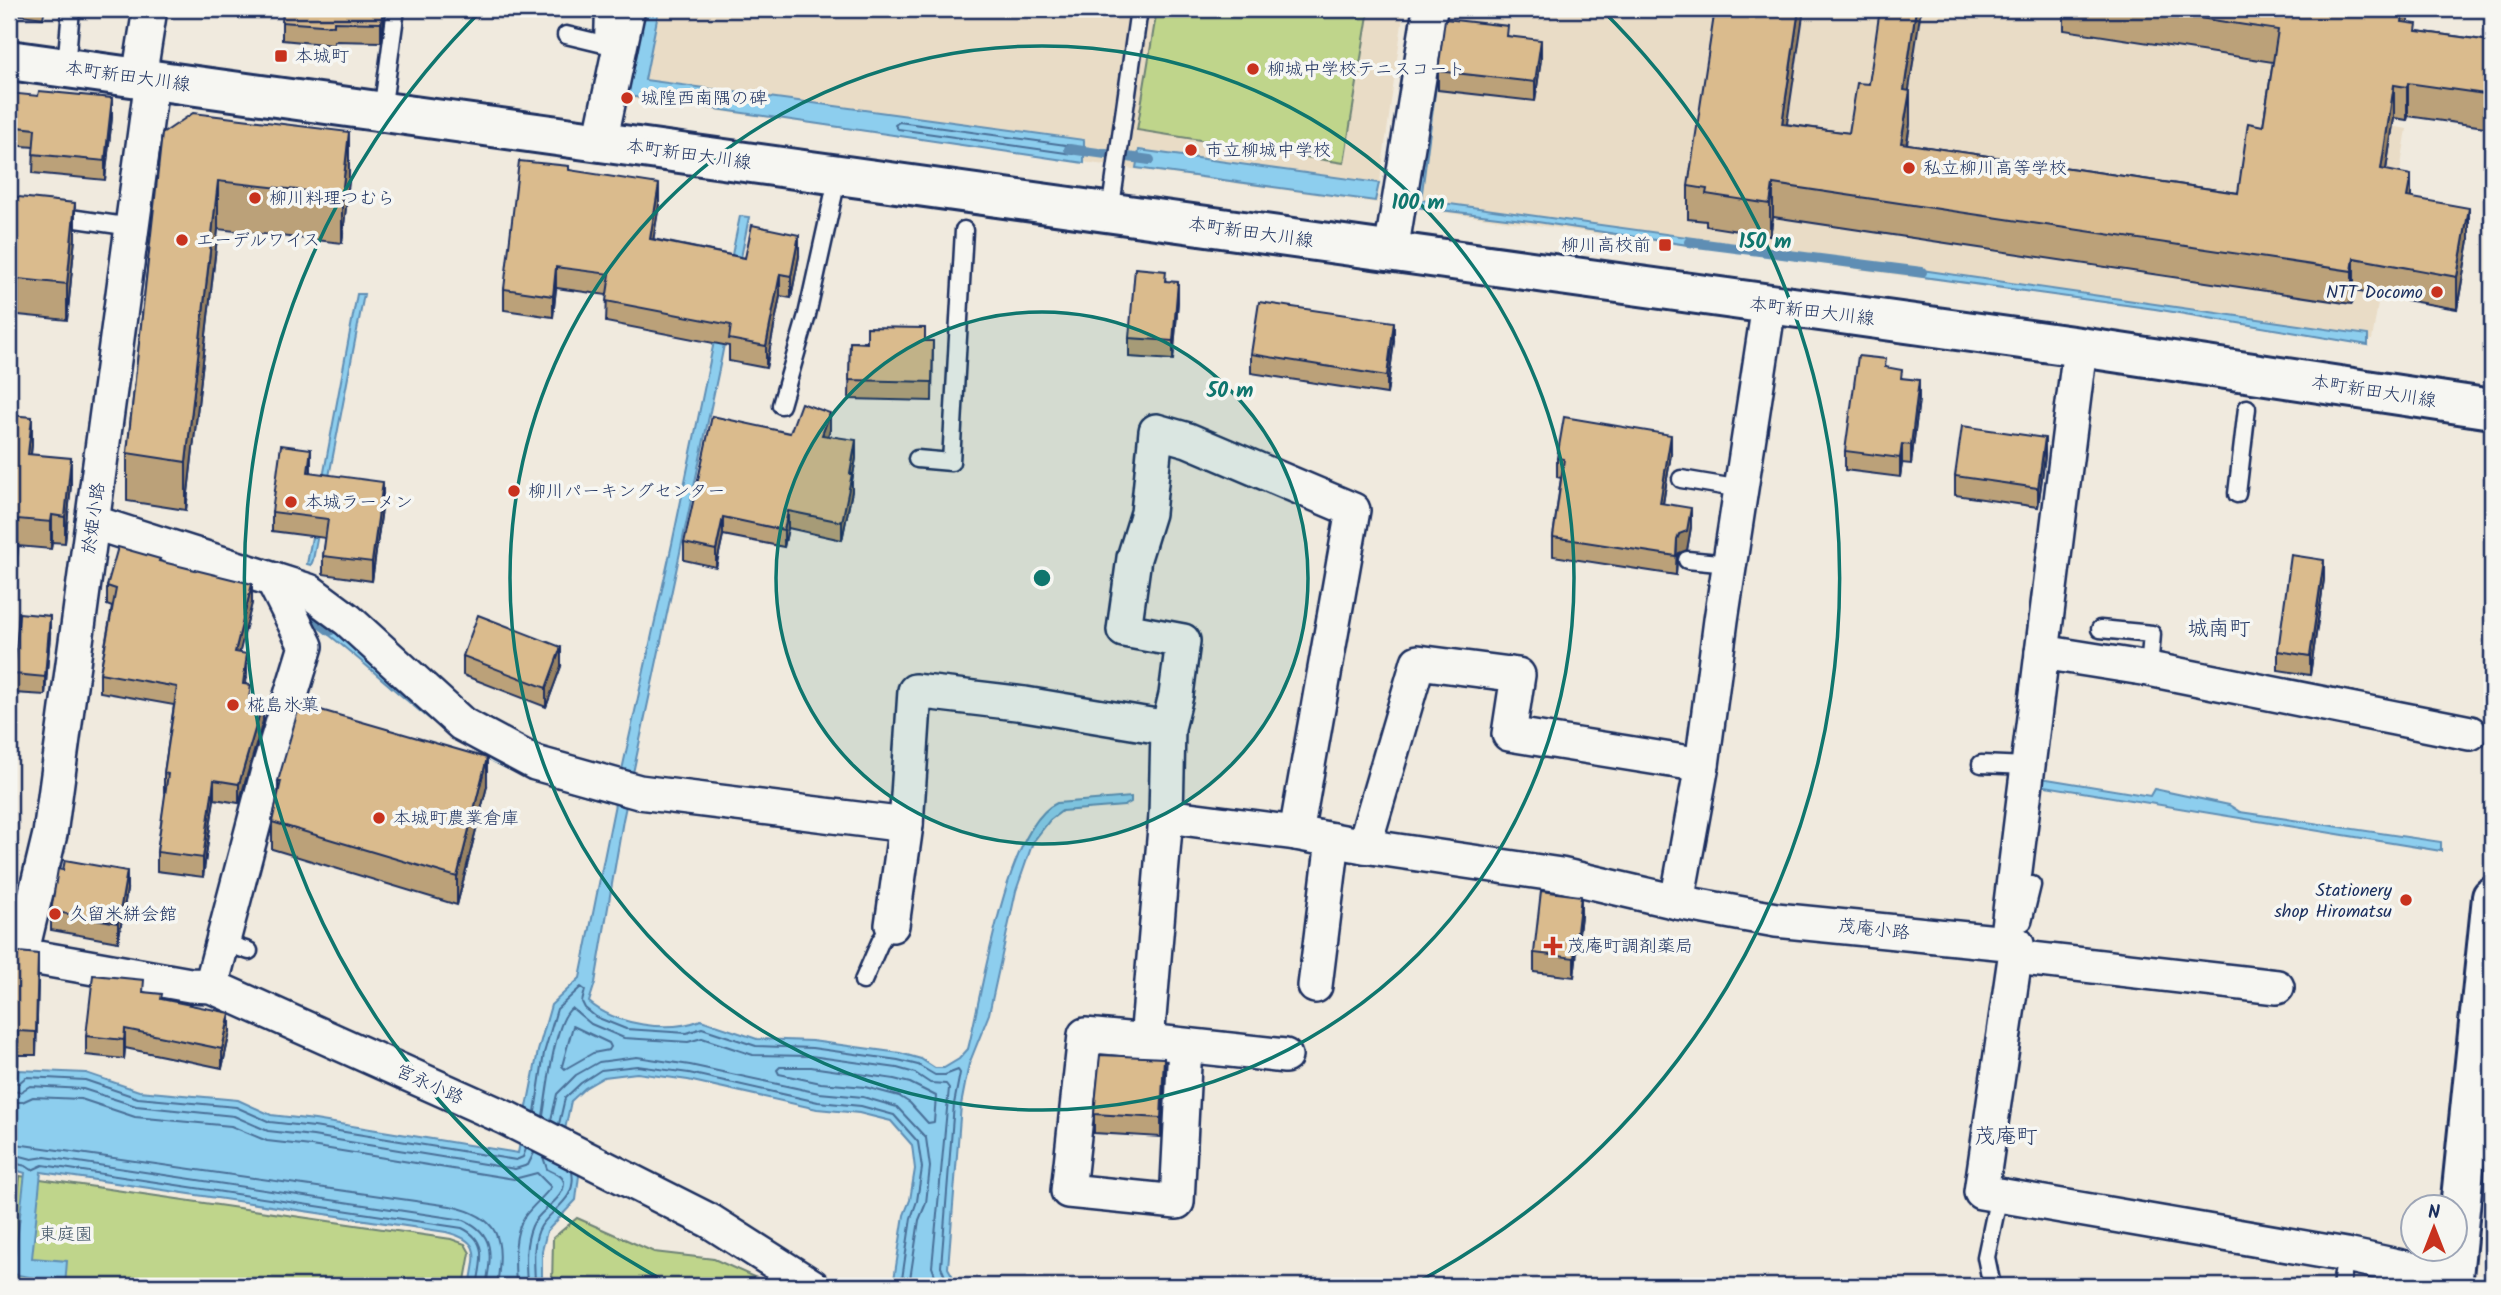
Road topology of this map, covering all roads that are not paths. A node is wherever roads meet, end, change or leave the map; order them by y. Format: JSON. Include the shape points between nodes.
{"nodes":[{"id":1,"x":71,"y":9,"type":"edge"},
{"id":2,"x":150,"y":9,"type":"edge"},
{"id":3,"x":396,"y":9,"type":"edge"},
{"id":4,"x":604,"y":9,"type":"edge"},
{"id":5,"x":628,"y":9,"type":"edge"},
{"id":6,"x":1139,"y":9,"type":"edge"},
{"id":7,"x":1430,"y":9,"type":"edge"},
{"id":8,"x":566,"y":35,"type":"dead end"},
{"id":9,"x":611,"y":45,"type":"junction"},
{"id":10,"x":9,"y":60,"type":"edge"},
{"id":11,"x":66,"y":68,"type":"junction"},
{"id":12,"x":146,"y":79,"type":"junction"},
{"id":13,"x":382,"y":112,"type":"junction"},
{"id":14,"x":600,"y":142,"type":"junction"},
{"id":15,"x":838,"y":175,"type":"junction"},
{"id":16,"x":1110,"y":213,"type":"junction"},
{"id":17,"x":36,"y":214,"type":"edge"},
{"id":18,"x":132,"y":227,"type":"junction"},
{"id":19,"x":964,"y":230,"type":"dead end"},
{"id":20,"x":1391,"y":252,"type":"junction"},
{"id":21,"x":1769,"y":305,"type":"junction"},
{"id":22,"x":2080,"y":347,"type":"junction"},
{"id":23,"x":781,"y":405,"type":"dead end"},
{"id":24,"x":2247,"y":408,"type":"dead end"},
{"id":25,"x":2492,"y":409,"type":"edge"},
{"id":26,"x":917,"y":459,"type":"dead end"},
{"id":27,"x":1681,"y":480,"type":"dead end"},
{"id":28,"x":1741,"y":489,"type":"junction"},
{"id":29,"x":2237,"y":494,"type":"dead end"},
{"id":30,"x":92,"y":522,"type":"junction"},
{"id":31,"x":1686,"y":560,"type":"dead end"},
{"id":32,"x":1729,"y":564,"type":"junction"},
{"id":33,"x":273,"y":580,"type":"junction"},
{"id":34,"x":2101,"y":629,"type":"dead end"},
{"id":35,"x":2042,"y":652,"type":"junction"},
{"id":36,"x":2149,"y":669,"type":"junction"},
{"id":37,"x":1168,"y":728,"type":"junction"},
{"id":38,"x":2470,"y":733,"type":"dead end"},
{"id":39,"x":1981,"y":764,"type":"dead end"},
{"id":40,"x":1702,"y":765,"type":"junction"},
{"id":41,"x":2028,"y":766,"type":"junction"},
{"id":42,"x":1166,"y":816,"type":"junction"},
{"id":43,"x":906,"y":825,"type":"junction"},
{"id":44,"x":1296,"y":833,"type":"junction"},
{"id":45,"x":1349,"y":843,"type":"junction"},
{"id":46,"x":2032,"y":885,"type":"dead end"},
{"id":47,"x":2492,"y":897,"type":"edge"},
{"id":48,"x":1677,"y":902,"type":"junction"},
{"id":49,"x":892,"y":926,"type":"joint"},
{"id":50,"x":2013,"y":948,"type":"junction"},
{"id":51,"x":15,"y":955,"type":"edge"},
{"id":52,"x":863,"y":981,"type":"dead end"},
{"id":53,"x":211,"y":986,"type":"junction"},
{"id":54,"x":1315,"y":986,"type":"dead end"},
{"id":55,"x":2277,"y":987,"type":"dead end"},
{"id":56,"x":1147,"y":1041,"type":"junction"},
{"id":57,"x":1185,"y":1046,"type":"junction"},
{"id":58,"x":1284,"y":1056,"type":"dead end"},
{"id":59,"x":1990,"y":1194,"type":"junction"},
{"id":60,"x":2343,"y":1271,"type":"edge"},
{"id":61,"x":2438,"y":1279,"type":"edge"},
{"id":62,"x":812,"y":1286,"type":"edge"},
{"id":63,"x":1992,"y":1286,"type":"edge"}],
"edges":[{"from":1,"to":11,"type":"lane"},
{"from":2,"to":12,"type":"street","name":"於姫小路"},
{"from":3,"to":13,"type":"lane"},
{"from":4,"to":9,"type":"lane"},
{"from":5,"to":9,"type":"street"},
{"from":6,"to":16,"type":"lane"},
{"from":7,"to":20,"type":"street"},
{"from":8,"to":9,"type":"lane"},
{"from":9,"to":14,"type":"street"},
{"from":10,"to":11,"type":"main road","name":"本町新田大川線"},
{"from":11,"to":12,"type":"main road","name":"本町新田大川線"},
{"from":12,"to":13,"type":"main road","name":"本町新田大川線"},
{"from":12,"to":18,"type":"street","name":"於姫小路"},
{"from":13,"to":14,"type":"main road","name":"本町新田大川線"},
{"from":14,"to":15,"type":"main road","name":"本町新田大川線"},
{"from":15,"to":16,"type":"main road","name":"本町新田大川線"},
{"from":15,"to":23,"type":"lane","via":[[807,315]]},
{"from":16,"to":20,"type":"main road","name":"本町新田大川線"},
{"from":17,"to":18,"type":"lane"},
{"from":18,"to":30,"type":"street","name":"於姫小路"},
{"from":19,"to":26,"type":"lane","via":[[951,462]]},
{"from":20,"to":21,"type":"main road","name":"本町新田大川線"},
{"from":21,"to":22,"type":"main road","name":"本町新田大川線"},
{"from":21,"to":28,"type":"street"},
{"from":22,"to":25,"type":"main road","name":"本町新田大川線"},
{"from":22,"to":35,"type":"street"},
{"from":24,"to":29,"type":"lane"},
{"from":27,"to":28,"type":"lane"},
{"from":28,"to":32,"type":"street"},
{"from":30,"to":33,"type":"street"},
{"from":30,"to":51,"type":"street","name":"於姫小路","via":[[50,834]]},
{"from":31,"to":32,"type":"lane"},
{"from":32,"to":40,"type":"street"},
{"from":33,"to":43,"type":"street","via":[[309,591],[348,620],[462,724],[535,763],[639,792]]},
{"from":33,"to":53,"type":"street","via":[[306,646],[267,774],[237,947]]},
{"from":34,"to":36,"type":"lane","via":[[2152,634]]},
{"from":35,"to":36,"type":"street"},
{"from":35,"to":41,"type":"street"},
{"from":36,"to":38,"type":"street"},
{"from":37,"to":42,"type":"street"},
{"from":37,"to":43,"type":"street","via":[[915,691]]},
{"from":37,"to":44,"type":"street","via":[[1183,641],[1124,630],[1134,558],[1148,513],[1157,431],[1353,510]]},
{"from":39,"to":41,"type":"lane"},
{"from":40,"to":45,"type":"street","via":[[1509,734],[1518,675],[1418,662]]},
{"from":40,"to":48,"type":"street"},
{"from":41,"to":50,"type":"street"},
{"from":42,"to":44,"type":"street","name":"茂庵小路"},
{"from":42,"to":56,"type":"street"},
{"from":43,"to":49,"type":"street"},
{"from":44,"to":45,"type":"street","name":"茂庵小路"},
{"from":45,"to":48,"type":"street","name":"茂庵小路","via":[[1561,875]]},
{"from":45,"to":54,"type":"street"},
{"from":46,"to":50,"type":"lane"},
{"from":47,"to":61,"type":"main road"},
{"from":48,"to":50,"type":"street","name":"茂庵小路","via":[[1776,920]]},
{"from":49,"to":52,"type":"lane"},
{"from":50,"to":55,"type":"street","name":"茂庵小路"},
{"from":50,"to":59,"type":"street"},
{"from":51,"to":53,"type":"street","name":"宮永小路"},
{"from":53,"to":62,"type":"street","name":"宮永小路","via":[[506,1118],[710,1221]]},
{"from":56,"to":57,"type":"street"},
{"from":56,"to":57,"type":"street","via":[[1085,1035],[1068,1191],[1177,1202]]},
{"from":57,"to":58,"type":"street"},
{"from":59,"to":60,"type":"street"},
{"from":59,"to":63,"type":"lane","via":[[1986,1256]]},
{"from":60,"to":61,"type":"street"}]}
